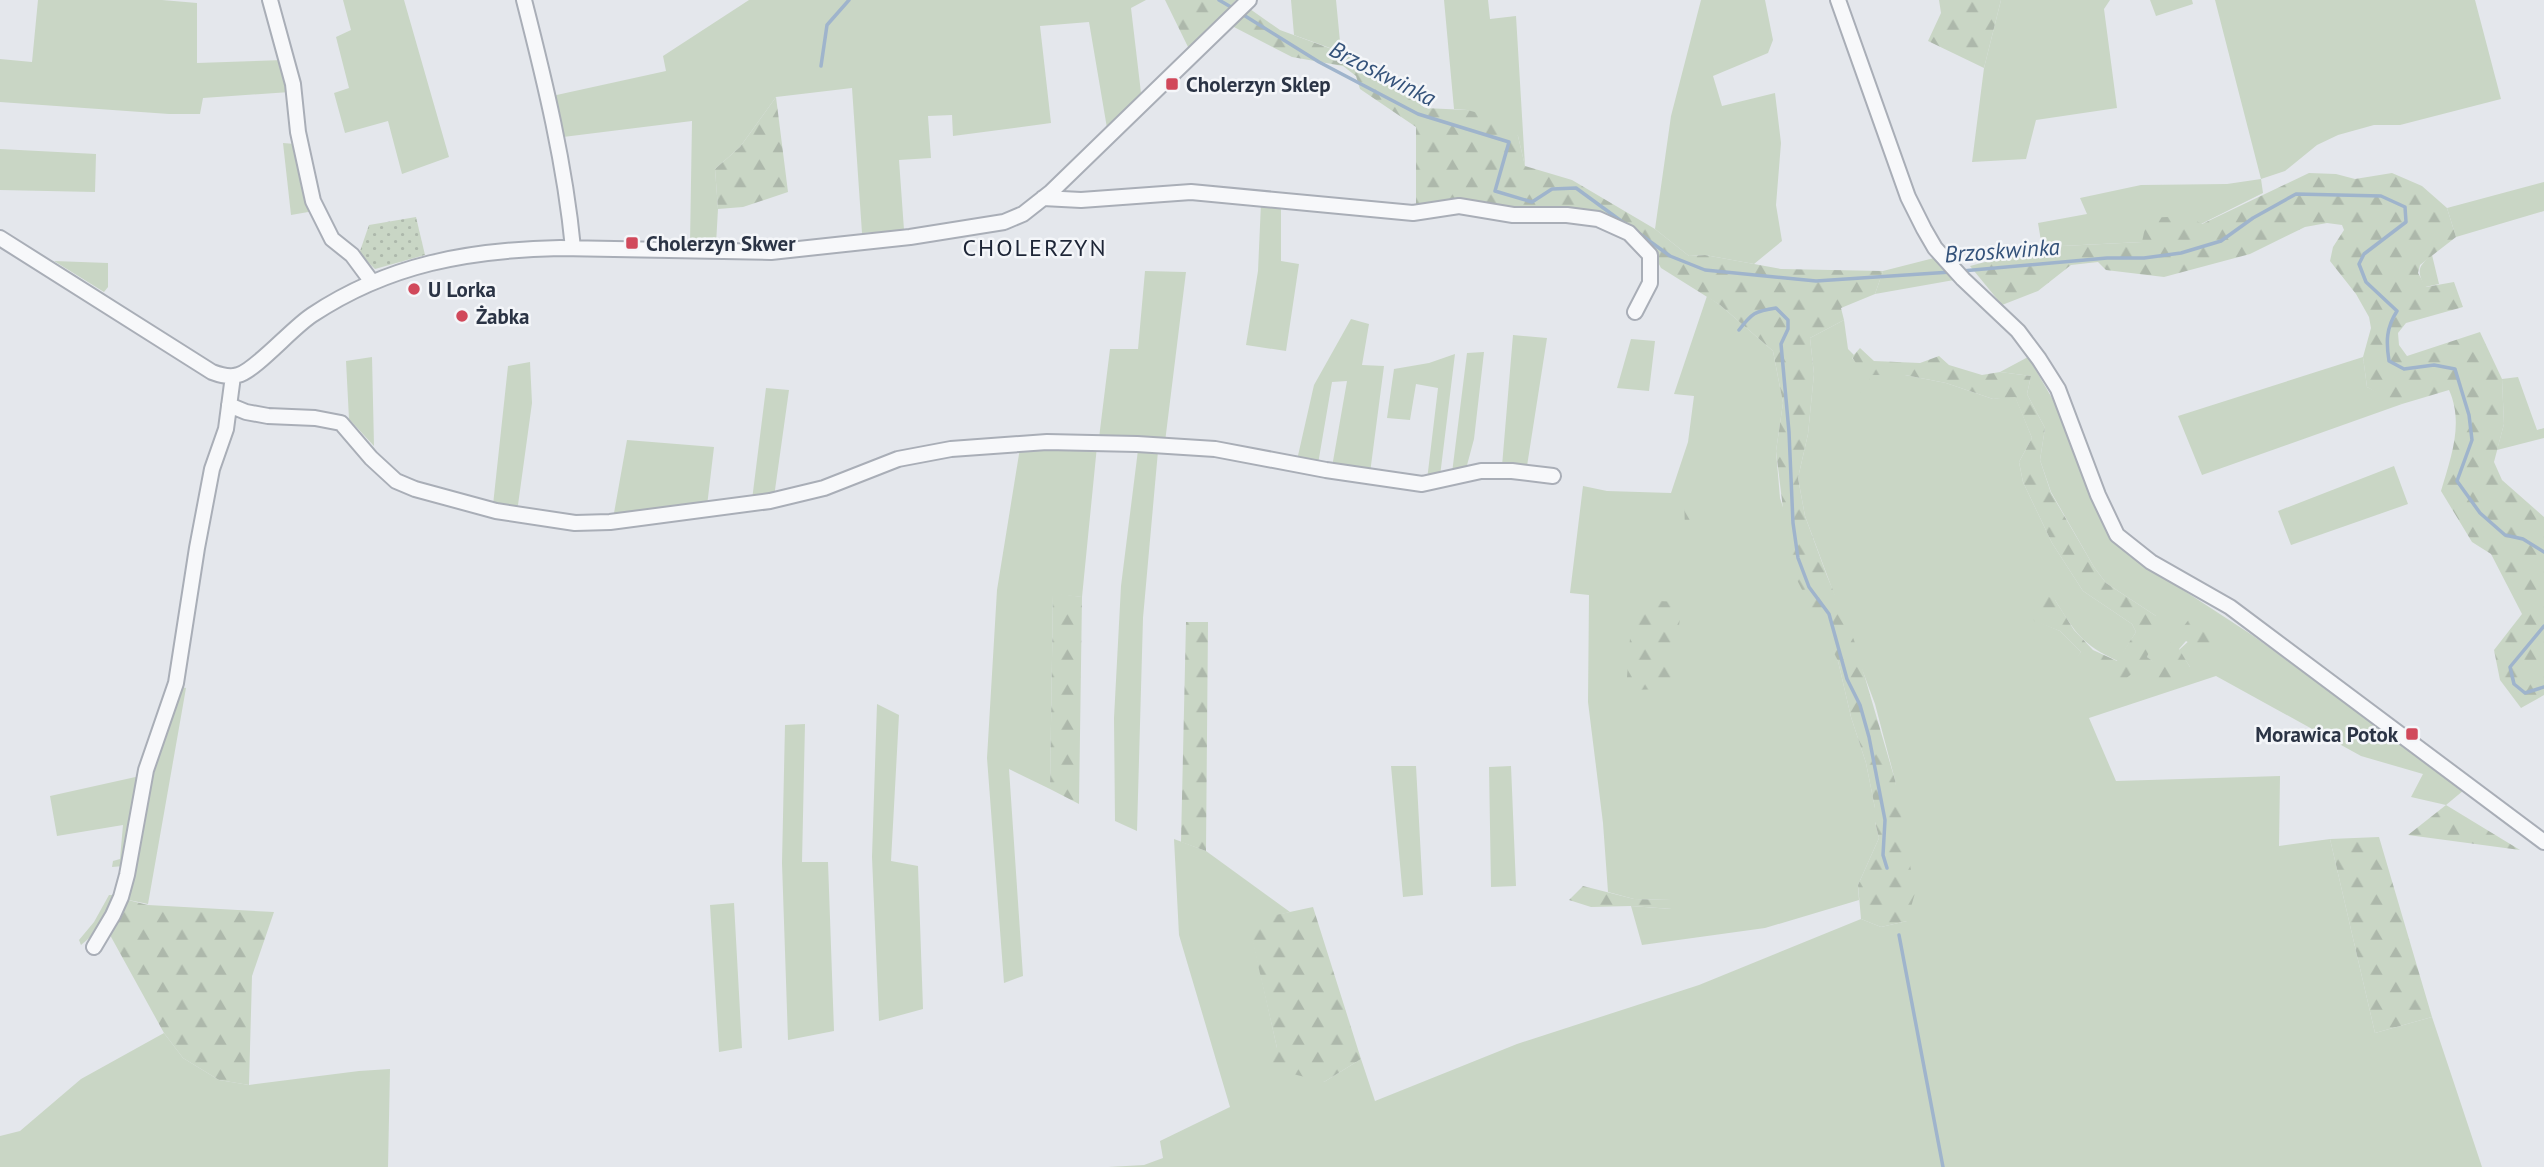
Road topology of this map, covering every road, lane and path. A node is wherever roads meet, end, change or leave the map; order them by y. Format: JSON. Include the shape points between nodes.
{"nodes":[{"id":1,"x":270,"y":0,"type":"edge"},
{"id":2,"x":524,"y":0,"type":"edge"},
{"id":3,"x":1838,"y":0,"type":"edge"},
{"id":4,"x":1248,"y":2,"type":"edge"},
{"id":5,"x":1043,"y":198,"type":"junction"},
{"id":6,"x":0,"y":238,"type":"edge"},
{"id":7,"x":573,"y":248,"type":"junction"},
{"id":8,"x":372,"y":282,"type":"junction"},
{"id":9,"x":1635,"y":312,"type":"dead end"},
{"id":10,"x":233,"y":376,"type":"junction"},
{"id":11,"x":229,"y":405,"type":"junction"},
{"id":12,"x":1553,"y":476,"type":"dead end"},
{"id":13,"x":2544,"y":842,"type":"edge"},
{"id":14,"x":94,"y":947,"type":"dead end"}],
"edges":[{"from":1,"to":8,"type":"street","via":[[293,84],[313,201],[332,239],[352,255]]},
{"from":2,"to":7,"type":"street","via":[[555,127]]},
{"from":3,"to":13,"type":"street","via":[[1924,229],[1962,279],[2018,331],[2058,389],[2117,535],[2151,562],[2230,607]]},
{"from":4,"to":5,"type":"street"},
{"from":5,"to":7,"type":"street","via":[[1004,222],[771,252]]},
{"from":5,"to":9,"type":"street","via":[[1081,200],[1191,192],[1413,213],[1460,206],[1513,215],[1598,219],[1629,233],[1650,255],[1650,283]]},
{"from":6,"to":10,"type":"street","via":[[212,372]]},
{"from":7,"to":8,"type":"street","via":[[468,255],[413,266]]},
{"from":8,"to":10,"type":"street","via":[[309,316],[247,371]]},
{"from":10,"to":11,"type":"street"},
{"from":11,"to":12,"type":"street","via":[[246,412],[341,423],[396,481],[415,489],[496,511],[575,523],[770,501],[824,488],[898,459],[951,449],[1047,442],[1214,449],[1422,484],[1481,471]]},
{"from":11,"to":14,"type":"street","via":[[212,469],[176,683],[146,770],[125,883]]}]}
